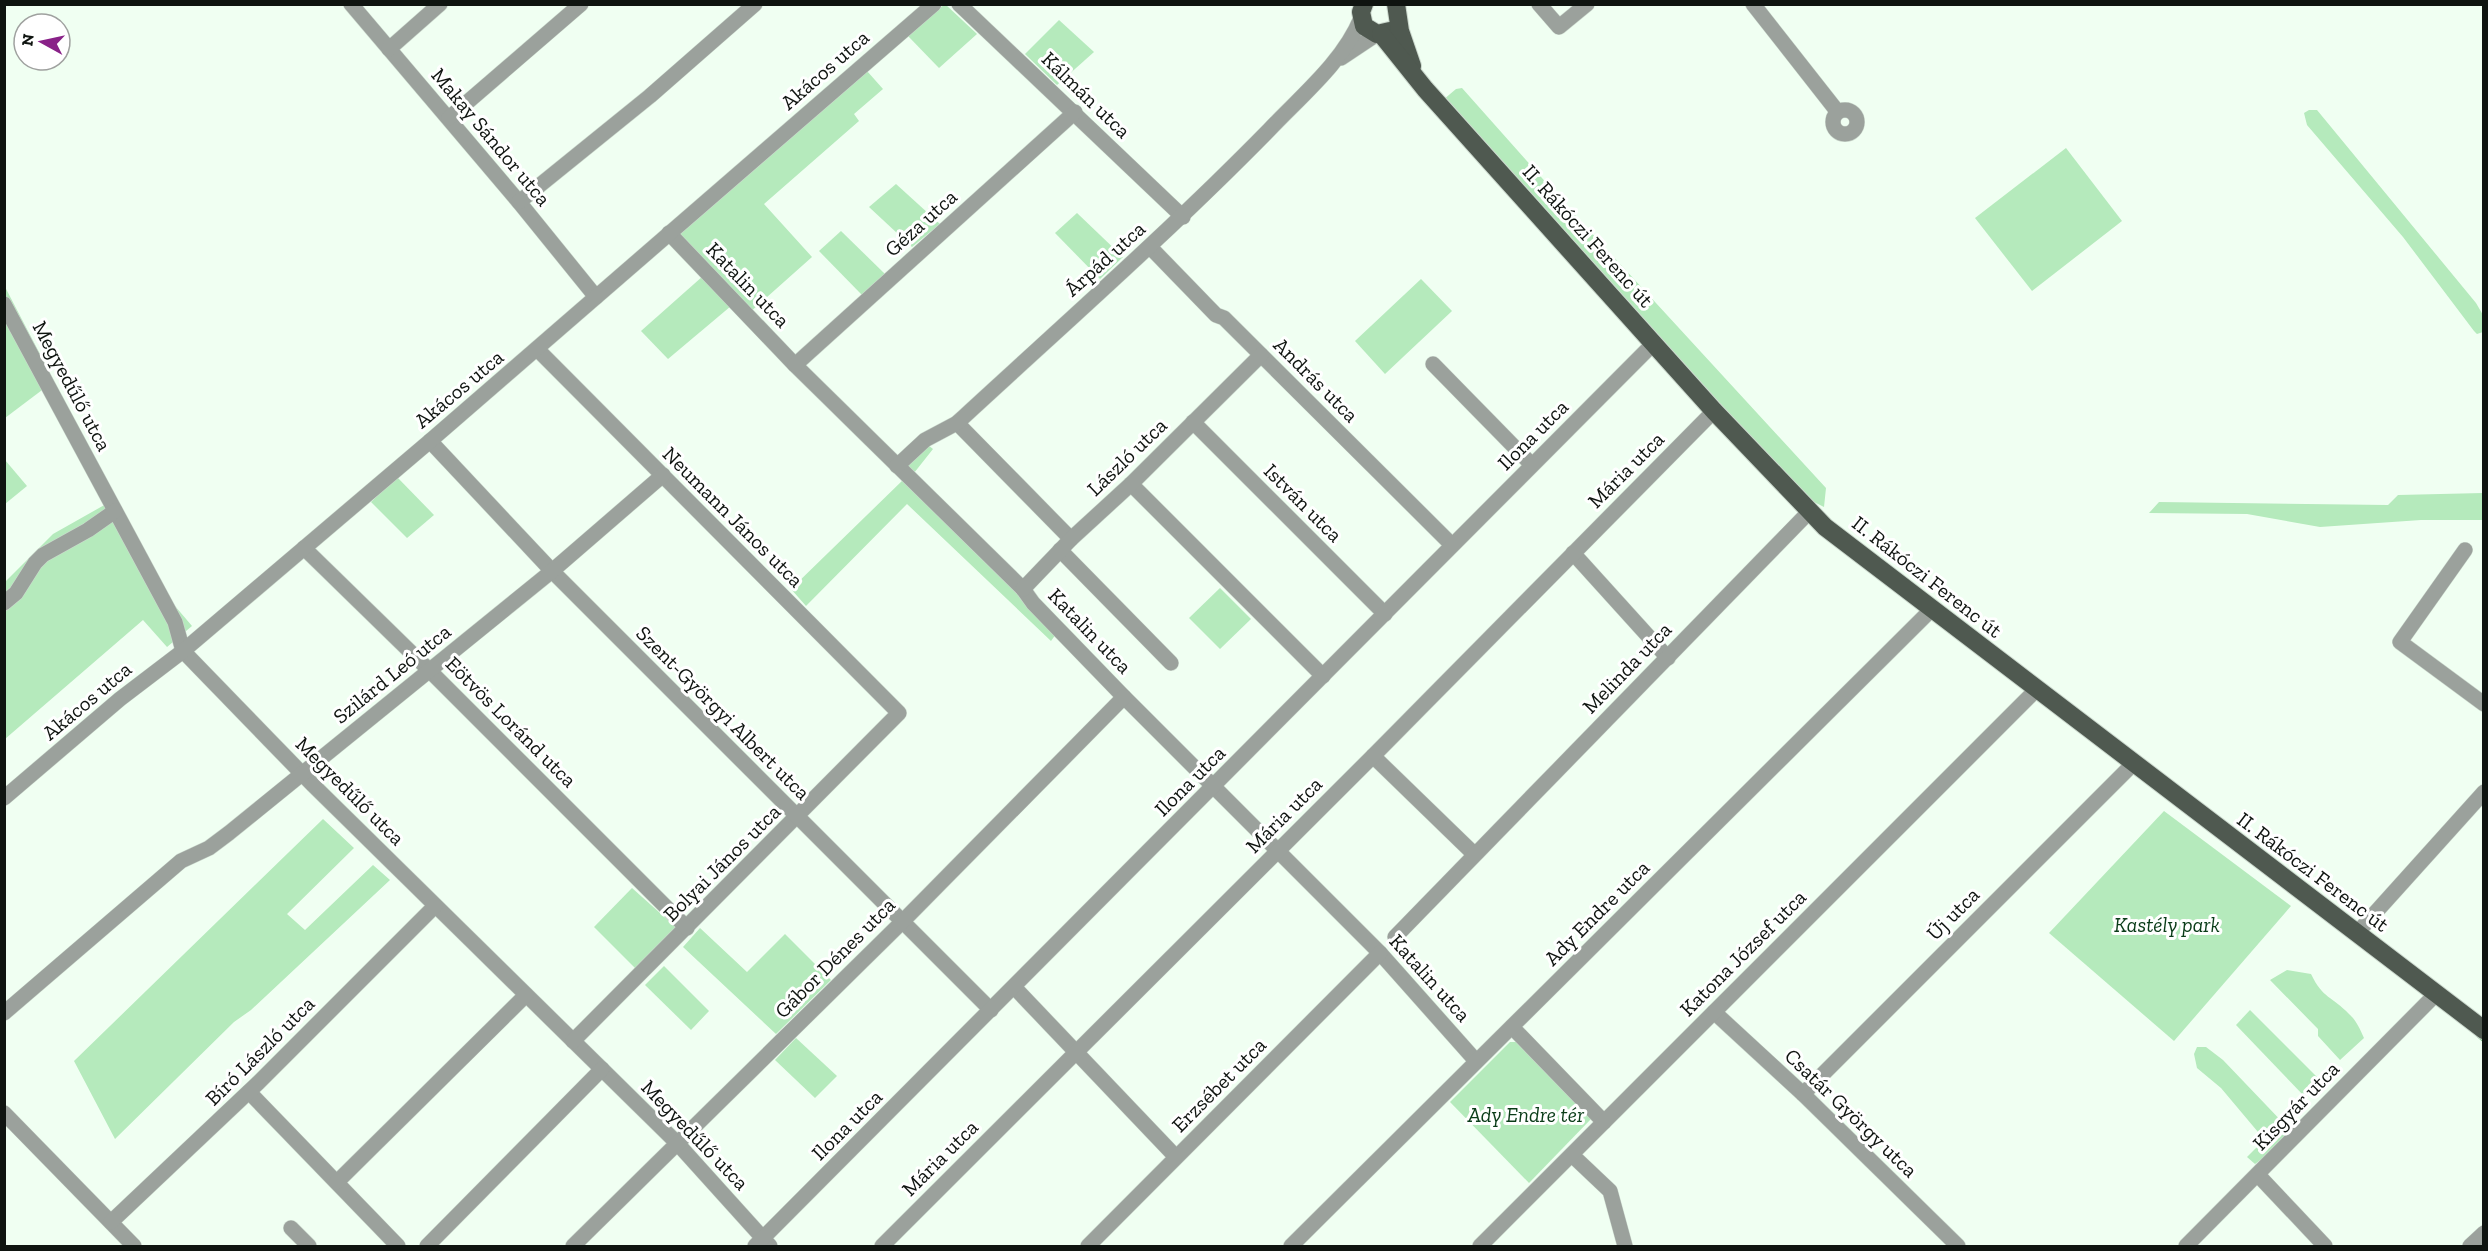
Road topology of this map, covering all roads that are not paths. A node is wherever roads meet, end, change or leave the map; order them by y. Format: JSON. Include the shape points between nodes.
{"nodes":[{"id":1,"x":351,"y":4,"type":"edge"},
{"id":2,"x":440,"y":4,"type":"edge"},
{"id":3,"x":581,"y":4,"type":"edge"},
{"id":4,"x":755,"y":4,"type":"edge"},
{"id":5,"x":934,"y":4,"type":"edge"},
{"id":6,"x":959,"y":4,"type":"edge"},
{"id":7,"x":1539,"y":4,"type":"edge"},
{"id":8,"x":1587,"y":4,"type":"edge"},
{"id":9,"x":1753,"y":4,"type":"edge"},
{"id":10,"x":1398,"y":9,"type":"edge"},
{"id":11,"x":1360,"y":10,"type":"edge"},
{"id":12,"x":1379,"y":34,"type":"junction"},
{"id":13,"x":389,"y":49,"type":"junction"},
{"id":14,"x":1329,"y":67,"type":"junction"},
{"id":15,"x":1417,"y":79,"type":"junction"},
{"id":16,"x":1837,"y":111,"type":"dead end"},
{"id":17,"x":1075,"y":112,"type":"junction"},
{"id":18,"x":449,"y":118,"type":"junction"},
{"id":19,"x":519,"y":202,"type":"junction"},
{"id":20,"x":1183,"y":217,"type":"junction"},
{"id":21,"x":669,"y":233,"type":"junction"},
{"id":22,"x":1149,"y":248,"type":"junction"},
{"id":23,"x":596,"y":297,"type":"junction"},
{"id":24,"x":4,"y":304,"type":"edge"},
{"id":25,"x":1654,"y":343,"type":"junction"},
{"id":26,"x":537,"y":349,"type":"junction"},
{"id":27,"x":1261,"y":356,"type":"junction"},
{"id":28,"x":1432,"y":364,"type":"dead end"},
{"id":29,"x":795,"y":365,"type":"junction"},
{"id":30,"x":1714,"y":411,"type":"junction"},
{"id":31,"x":1192,"y":422,"type":"junction"},
{"id":32,"x":957,"y":423,"type":"junction"},
{"id":33,"x":430,"y":441,"type":"junction"},
{"id":34,"x":1532,"y":465,"type":"junction"},
{"id":35,"x":897,"y":466,"type":"junction"},
{"id":36,"x":663,"y":475,"type":"junction"},
{"id":37,"x":1131,"y":484,"type":"junction"},
{"id":38,"x":115,"y":511,"type":"junction"},
{"id":39,"x":1810,"y":511,"type":"junction"},
{"id":40,"x":1066,"y":544,"type":"junction"},
{"id":41,"x":1452,"y":545,"type":"junction"},
{"id":42,"x":304,"y":548,"type":"junction"},
{"id":43,"x":2465,"y":550,"type":"dead end"},
{"id":44,"x":1573,"y":553,"type":"junction"},
{"id":45,"x":552,"y":571,"type":"junction"},
{"id":46,"x":1023,"y":589,"type":"junction"},
{"id":47,"x":4,"y":603,"type":"edge"},
{"id":48,"x":1932,"y":609,"type":"junction"},
{"id":49,"x":1385,"y":614,"type":"junction"},
{"id":50,"x":183,"y":651,"type":"junction"},
{"id":51,"x":1668,"y":658,"type":"junction"},
{"id":52,"x":1171,"y":663,"type":"dead end"},
{"id":53,"x":429,"y":670,"type":"junction"},
{"id":54,"x":1323,"y":676,"type":"junction"},
{"id":55,"x":2036,"y":690,"type":"junction"},
{"id":56,"x":1124,"y":697,"type":"junction"},
{"id":57,"x":2484,"y":704,"type":"edge"},
{"id":58,"x":899,"y":713,"type":"joint"},
{"id":59,"x":1373,"y":756,"type":"junction"},
{"id":60,"x":2133,"y":763,"type":"junction"},
{"id":61,"x":302,"y":774,"type":"junction"},
{"id":62,"x":1214,"y":787,"type":"junction"},
{"id":63,"x":2484,"y":792,"type":"edge"},
{"id":64,"x":4,"y":798,"type":"edge"},
{"id":65,"x":797,"y":818,"type":"junction"},
{"id":66,"x":1278,"y":850,"type":"junction"},
{"id":67,"x":1474,"y":854,"type":"junction"},
{"id":68,"x":435,"y":906,"type":"junction"},
{"id":69,"x":901,"y":923,"type":"junction"},
{"id":70,"x":687,"y":928,"type":"junction"},
{"id":71,"x":2357,"y":933,"type":"junction"},
{"id":72,"x":1395,"y":937,"type":"dead end"},
{"id":73,"x":1380,"y":953,"type":"junction"},
{"id":74,"x":1014,"y":987,"type":"junction"},
{"id":75,"x":2436,"y":994,"type":"junction"},
{"id":76,"x":526,"y":995,"type":"junction"},
{"id":77,"x":991,"y":1010,"type":"junction"},
{"id":78,"x":1714,"y":1012,"type":"junction"},
{"id":79,"x":4,"y":1013,"type":"edge"},
{"id":80,"x":1512,"y":1027,"type":"junction"},
{"id":81,"x":2484,"y":1030,"type":"edge"},
{"id":82,"x":573,"y":1041,"type":"junction"},
{"id":83,"x":1077,"y":1051,"type":"junction"},
{"id":84,"x":1476,"y":1061,"type":"junction"},
{"id":85,"x":602,"y":1069,"type":"junction"},
{"id":86,"x":249,"y":1092,"type":"junction"},
{"id":87,"x":1803,"y":1094,"type":"junction"},
{"id":88,"x":5,"y":1114,"type":"edge"},
{"id":89,"x":1604,"y":1122,"type":"junction"},
{"id":90,"x":677,"y":1143,"type":"junction"},
{"id":91,"x":1572,"y":1155,"type":"junction"},
{"id":92,"x":1176,"y":1157,"type":"junction"},
{"id":93,"x":2258,"y":1175,"type":"junction"},
{"id":94,"x":337,"y":1182,"type":"junction"},
{"id":95,"x":111,"y":1222,"type":"junction"},
{"id":96,"x":291,"y":1228,"type":"dead end"},
{"id":97,"x":2484,"y":1233,"type":"edge"},
{"id":98,"x":762,"y":1244,"type":"edge"},
{"id":99,"x":134,"y":1246,"type":"edge"},
{"id":100,"x":309,"y":1246,"type":"edge"},
{"id":101,"x":398,"y":1246,"type":"edge"},
{"id":102,"x":427,"y":1246,"type":"edge"},
{"id":103,"x":573,"y":1246,"type":"edge"},
{"id":104,"x":882,"y":1246,"type":"edge"},
{"id":105,"x":1088,"y":1246,"type":"edge"},
{"id":106,"x":1291,"y":1246,"type":"edge"},
{"id":107,"x":1480,"y":1246,"type":"edge"},
{"id":108,"x":1625,"y":1246,"type":"edge"},
{"id":109,"x":1958,"y":1246,"type":"edge"},
{"id":110,"x":2186,"y":1246,"type":"edge"},
{"id":111,"x":2325,"y":1246,"type":"edge"},
{"id":112,"x":2470,"y":1246,"type":"edge"}],
"edges":[{"from":1,"to":13,"type":"street","name":"Makay Sándor utca"},
{"from":2,"to":13,"type":"street"},
{"from":3,"to":18,"type":"street"},
{"from":4,"to":19,"type":"street"},
{"from":5,"to":21,"type":"street","name":"Akácos utca"},
{"from":6,"to":17,"type":"street","name":"Kálmán utca"},
{"from":7,"to":8,"type":"street","via":[[1559,27]]},
{"from":9,"to":16,"type":"street"},
{"from":10,"to":12,"type":"main road","name":"II. Rákóczi Ferenc út","via":[[1389,32]]},
{"from":10,"to":15,"type":"main road","name":"II. Rákóczi Ferenc út","via":[[1408,58]]},
{"from":11,"to":12,"type":"main road","name":"II. Rákóczi Ferenc út","via":[[1370,31]]},
{"from":11,"to":14,"type":"street","name":"Árpád utca","via":[[1355,32]]},
{"from":12,"to":14,"type":"street","name":"Árpád utca"},
{"from":12,"to":15,"type":"main road","name":"II. Rákóczi Ferenc út"},
{"from":13,"to":18,"type":"street","name":"Makay Sándor utca"},
{"from":14,"to":20,"type":"street","name":"Árpád utca"},
{"from":15,"to":25,"type":"main road","name":"II. Rákóczi Ferenc út"},
{"from":17,"to":20,"type":"street","name":"Kálmán utca"},
{"from":17,"to":29,"type":"street","name":"Géza utca"},
{"from":18,"to":19,"type":"street","name":"Makay Sándor utca"},
{"from":19,"to":23,"type":"street","name":"Makay Sándor utca"},
{"from":20,"to":22,"type":"street","name":"Árpád utca"},
{"from":21,"to":23,"type":"street","name":"Akácos utca"},
{"from":21,"to":29,"type":"street","name":"Katalin utca"},
{"from":22,"to":27,"type":"street","name":"András utca"},
{"from":22,"to":32,"type":"street","name":"Árpád utca"},
{"from":23,"to":26,"type":"street","name":"Akácos utca"},
{"from":24,"to":38,"type":"street","name":"Megyedűlő utca"},
{"from":25,"to":30,"type":"main road","name":"II. Rákóczi Ferenc út"},
{"from":25,"to":34,"type":"street","name":"Ilona utca"},
{"from":26,"to":33,"type":"street","name":"Akácos utca"},
{"from":26,"to":36,"type":"street","name":"Neumann János utca"},
{"from":27,"to":31,"type":"street","name":"László utca"},
{"from":27,"to":41,"type":"street","name":"András utca"},
{"from":28,"to":34,"type":"street"},
{"from":29,"to":35,"type":"street","name":"Katalin utca"},
{"from":30,"to":39,"type":"main road","name":"II. Rákóczi Ferenc út"},
{"from":30,"to":44,"type":"street","name":"Mária utca"},
{"from":31,"to":37,"type":"street","name":"László utca"},
{"from":31,"to":49,"type":"street","name":"István utca"},
{"from":32,"to":35,"type":"street","name":"Árpád utca","via":[[925,440]]},
{"from":32,"to":40,"type":"street"},
{"from":33,"to":42,"type":"street","name":"Akácos utca"},
{"from":33,"to":45,"type":"street","name":"Szent-Györgyi Albert utca"},
{"from":34,"to":41,"type":"street","name":"Ilona utca"},
{"from":35,"to":46,"type":"street","name":"Katalin utca"},
{"from":36,"to":45,"type":"street","name":"Szilárd Leó utca"},
{"from":36,"to":58,"type":"street","name":"Neumann János utca"},
{"from":37,"to":40,"type":"street","name":"László utca"},
{"from":37,"to":54,"type":"street"},
{"from":38,"to":47,"type":"street","via":[[43,555],[16,593]]},
{"from":38,"to":50,"type":"street","name":"Megyedűlő utca","via":[[175,622]]},
{"from":39,"to":48,"type":"main road","name":"II. Rákóczi Ferenc út","via":[[1842,541]]},
{"from":39,"to":51,"type":"street","name":"Melinda utca"},
{"from":40,"to":46,"type":"street","name":"László utca"},
{"from":40,"to":52,"type":"street"},
{"from":41,"to":49,"type":"street","name":"Ilona utca"},
{"from":42,"to":50,"type":"street","name":"Akácos utca"},
{"from":42,"to":53,"type":"street","name":"Eötvös Loránd utca"},
{"from":43,"to":57,"type":"street","via":[[2400,642]]},
{"from":44,"to":51,"type":"street"},
{"from":44,"to":59,"type":"street","name":"Mária utca"},
{"from":45,"to":53,"type":"street","name":"Szilárd Leó utca"},
{"from":45,"to":65,"type":"street","name":"Szent-Györgyi Albert utca"},
{"from":46,"to":56,"type":"street","name":"Katalin utca"},
{"from":48,"to":55,"type":"main road","name":"II. Rákóczi Ferenc út"},
{"from":48,"to":80,"type":"street","name":"Ady Endre utca"},
{"from":49,"to":54,"type":"street","name":"Ilona utca"},
{"from":50,"to":61,"type":"street","name":"Megyedűlő utca"},
{"from":50,"to":64,"type":"street","name":"Akácos utca"},
{"from":51,"to":67,"type":"street","name":"Melinda utca"},
{"from":53,"to":61,"type":"street","name":"Szilárd Leó utca"},
{"from":53,"to":70,"type":"street","name":"Eötvös Loránd utca"},
{"from":54,"to":62,"type":"street","name":"Ilona utca"},
{"from":55,"to":60,"type":"main road","name":"II. Rákóczi Ferenc út"},
{"from":55,"to":78,"type":"street","name":"Katona József utca"},
{"from":56,"to":62,"type":"street","name":"Katalin utca"},
{"from":56,"to":69,"type":"street","name":"Gábor Dénes utca"},
{"from":58,"to":65,"type":"street","name":"Bolyai János utca"},
{"from":59,"to":66,"type":"street","name":"Mária utca"},
{"from":59,"to":67,"type":"street"},
{"from":60,"to":71,"type":"main road","name":"II. Rákóczi Ferenc út"},
{"from":60,"to":87,"type":"street","name":"Új utca"},
{"from":61,"to":68,"type":"street","name":"Megyedűlő utca"},
{"from":61,"to":79,"type":"street","name":"Szilárd Leó utca","via":[[209,848],[181,861]]},
{"from":62,"to":66,"type":"street","name":"Katalin utca"},
{"from":62,"to":74,"type":"street","name":"Ilona utca"},
{"from":63,"to":71,"type":"street"},
{"from":65,"to":69,"type":"street","name":"Szent-Györgyi Albert utca"},
{"from":65,"to":70,"type":"street","name":"Bolyai János utca"},
{"from":66,"to":73,"type":"street","name":"Katalin utca"},
{"from":66,"to":83,"type":"street","name":"Mária utca"},
{"from":67,"to":72,"type":"street","name":"Melinda utca"},
{"from":68,"to":76,"type":"street","name":"Megyedűlő utca"},
{"from":68,"to":86,"type":"street","name":"Bíró László utca"},
{"from":69,"to":77,"type":"street","name":"Szent-Györgyi Albert utca"},
{"from":69,"to":90,"type":"street","name":"Gábor Dénes utca"},
{"from":70,"to":82,"type":"street","name":"Bolyai János utca"},
{"from":71,"to":75,"type":"main road","name":"II. Rákóczi Ferenc út"},
{"from":73,"to":84,"type":"street","name":"Katalin utca"},
{"from":73,"to":92,"type":"street","name":"Erzsébet utca"},
{"from":74,"to":77,"type":"street","name":"Ilona utca"},
{"from":74,"to":83,"type":"street"},
{"from":75,"to":81,"type":"main road","name":"II. Rákóczi Ferenc út"},
{"from":75,"to":93,"type":"street","name":"Kisgyár utca"},
{"from":76,"to":82,"type":"street","name":"Megyedűlő utca"},
{"from":76,"to":94,"type":"street"},
{"from":77,"to":98,"type":"street","name":"Ilona utca"},
{"from":78,"to":87,"type":"street","name":"Csatár György utca"},
{"from":78,"to":89,"type":"street","name":"Katona József utca"},
{"from":80,"to":84,"type":"street","name":"Ady Endre utca"},
{"from":80,"to":89,"type":"street"},
{"from":82,"to":85,"type":"street","name":"Megyedűlő utca"},
{"from":83,"to":92,"type":"street"},
{"from":83,"to":104,"type":"street","name":"Mária utca"},
{"from":84,"to":106,"type":"street","name":"Ady Endre utca"},
{"from":85,"to":90,"type":"street","name":"Megyedűlő utca"},
{"from":85,"to":102,"type":"street"},
{"from":86,"to":94,"type":"street"},
{"from":86,"to":95,"type":"street","name":"Bíró László utca"},
{"from":87,"to":109,"type":"street","name":"Csatár György utca"},
{"from":88,"to":95,"type":"street"},
{"from":89,"to":91,"type":"street","name":"Katona József utca"},
{"from":90,"to":98,"type":"street","name":"Megyedűlő utca"},
{"from":90,"to":103,"type":"street","name":"Gábor Dénes utca"},
{"from":91,"to":107,"type":"street","name":"Katona József utca"},
{"from":91,"to":108,"type":"street","via":[[1610,1191]]},
{"from":92,"to":105,"type":"street","name":"Erzsébet utca"},
{"from":93,"to":110,"type":"street","name":"Kisgyár utca"},
{"from":93,"to":111,"type":"street"},
{"from":94,"to":101,"type":"street"},
{"from":95,"to":99,"type":"street"},
{"from":96,"to":100,"type":"street"},
{"from":97,"to":112,"type":"street"}]}
